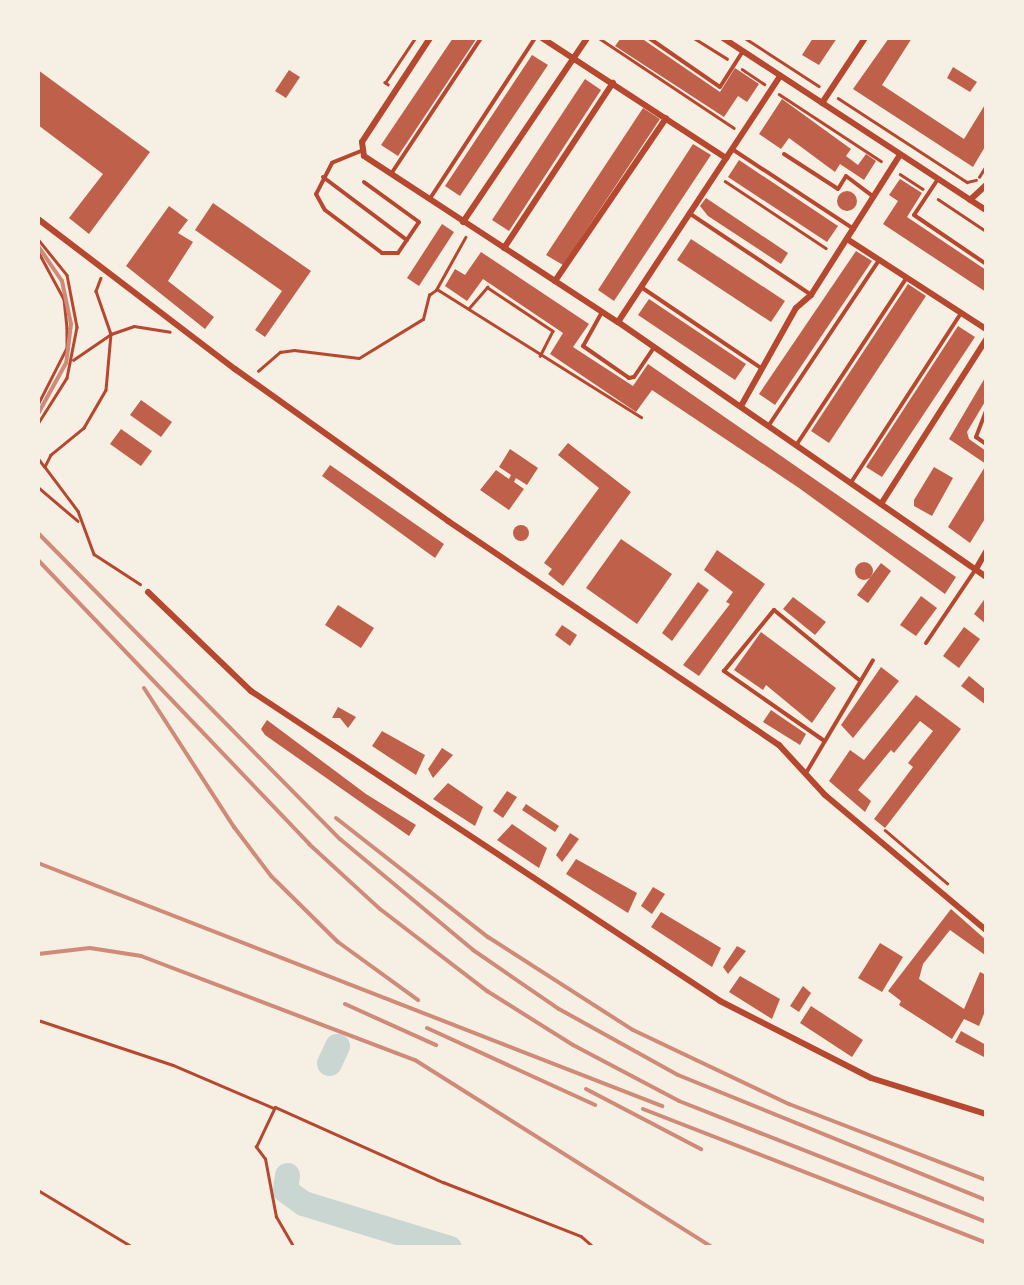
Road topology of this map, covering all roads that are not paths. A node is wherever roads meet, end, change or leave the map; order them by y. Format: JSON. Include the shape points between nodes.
{"nodes":[{"id":1,"x":430,"y":38,"type":"edge"},
{"id":2,"x":481,"y":38,"type":"edge"},
{"id":3,"x":539,"y":38,"type":"edge"},
{"id":4,"x":587,"y":38,"type":"edge"},
{"id":5,"x":649,"y":38,"type":"edge"},
{"id":6,"x":722,"y":38,"type":"edge"},
{"id":7,"x":864,"y":38,"type":"edge"},
{"id":8,"x":742,"y":51,"type":"junction"},
{"id":9,"x":574,"y":58,"type":"junction"},
{"id":10,"x":780,"y":76,"type":"junction"},
{"id":11,"x":613,"y":83,"type":"junction"},
{"id":12,"x":822,"y":104,"type":"junction"},
{"id":13,"x":666,"y":118,"type":"junction"},
{"id":14,"x":732,"y":149,"type":"junction"},
{"id":15,"x":361,"y":151,"type":"junction"},
{"id":16,"x":784,"y":154,"type":"dead end"},
{"id":17,"x":900,"y":155,"type":"junction"},
{"id":18,"x":726,"y":158,"type":"junction"},
{"id":19,"x":390,"y":174,"type":"junction"},
{"id":20,"x":323,"y":177,"type":"junction"},
{"id":21,"x":938,"y":180,"type":"junction"},
{"id":22,"x":364,"y":182,"type":"dead end"},
{"id":23,"x":986,"y":185,"type":"edge"},
{"id":24,"x":874,"y":197,"type":"junction"},
{"id":25,"x":429,"y":200,"type":"junction"},
{"id":26,"x":970,"y":200,"type":"junction"},
{"id":27,"x":986,"y":210,"type":"edge"},
{"id":28,"x":689,"y":214,"type":"junction"},
{"id":29,"x":38,"y":219,"type":"edge"},
{"id":30,"x":464,"y":222,"type":"junction"},
{"id":31,"x":854,"y":229,"type":"junction"},
{"id":32,"x":847,"y":238,"type":"junction"},
{"id":33,"x":407,"y":240,"type":"junction"},
{"id":34,"x":504,"y":248,"type":"junction"},
{"id":35,"x":879,"y":260,"type":"junction"},
{"id":36,"x":986,"y":264,"type":"edge"},
{"id":37,"x":906,"y":278,"type":"junction"},
{"id":38,"x":556,"y":281,"type":"junction"},
{"id":39,"x":641,"y":287,"type":"junction"},
{"id":40,"x":811,"y":295,"type":"junction"},
{"id":41,"x":602,"y":312,"type":"junction"},
{"id":42,"x":960,"y":313,"type":"junction"},
{"id":43,"x":618,"y":322,"type":"junction"},
{"id":44,"x":986,"y":329,"type":"edge"},
{"id":45,"x":986,"y":340,"type":"edge"},
{"id":46,"x":655,"y":348,"type":"junction"},
{"id":47,"x":764,"y":370,"type":"junction"},
{"id":48,"x":740,"y":406,"type":"junction"},
{"id":49,"x":986,"y":411,"type":"edge"},
{"id":50,"x":769,"y":425,"type":"junction"},
{"id":51,"x":797,"y":444,"type":"junction"},
{"id":52,"x":986,"y":444,"type":"edge"},
{"id":53,"x":851,"y":483,"type":"junction"},
{"id":54,"x":881,"y":504,"type":"junction"},
{"id":55,"x":986,"y":552,"type":"edge"},
{"id":56,"x":976,"y":569,"type":"junction"},
{"id":57,"x":986,"y":577,"type":"edge"},
{"id":58,"x":148,"y":592,"type":"road end"},
{"id":59,"x":926,"y":642,"type":"dead end"},
{"id":60,"x":873,"y":660,"type":"dead end"},
{"id":61,"x":858,"y":679,"type":"junction"},
{"id":62,"x":823,"y":740,"type":"junction"},
{"id":63,"x":806,"y":774,"type":"junction"},
{"id":64,"x":986,"y":930,"type":"edge"},
{"id":65,"x":986,"y":1114,"type":"edge"}],
"edges":[{"from":1,"to":15,"type":"street"},
{"from":2,"to":19,"type":"lane"},
{"from":3,"to":9,"type":"street"},
{"from":3,"to":25,"type":"lane"},
{"from":4,"to":9,"type":"street"},
{"from":5,"to":8,"type":"lane","via":[[720,87]]},
{"from":6,"to":8,"type":"street"},
{"from":7,"to":12,"type":"street"},
{"from":8,"to":10,"type":"street"},
{"from":9,"to":11,"type":"street"},
{"from":9,"to":30,"type":"street"},
{"from":10,"to":12,"type":"street"},
{"from":10,"to":14,"type":"street"},
{"from":11,"to":13,"type":"street"},
{"from":11,"to":34,"type":"street"},
{"from":12,"to":17,"type":"street"},
{"from":13,"to":18,"type":"street"},
{"from":13,"to":38,"type":"street"},
{"from":14,"to":18,"type":"street"},
{"from":14,"to":31,"type":"lane"},
{"from":15,"to":19,"type":"street"},
{"from":15,"to":20,"type":"lane","via":[[332,163]]},
{"from":16,"to":24,"type":"lane","via":[[838,189],[846,176]]},
{"from":17,"to":21,"type":"street"},
{"from":17,"to":24,"type":"street"},
{"from":18,"to":28,"type":"street"},
{"from":19,"to":25,"type":"street"},
{"from":20,"to":33,"type":"lane"},
{"from":20,"to":33,"type":"lane","via":[[316,194],[326,210],[382,253],[398,253]]},
{"from":21,"to":26,"type":"street"},
{"from":21,"to":36,"type":"lane","via":[[914,215]]},
{"from":22,"to":33,"type":"lane","via":[[419,222]]},
{"from":23,"to":26,"type":"street"},
{"from":24,"to":31,"type":"street"},
{"from":25,"to":30,"type":"street"},
{"from":26,"to":27,"type":"street"},
{"from":28,"to":39,"type":"street"},
{"from":28,"to":40,"type":"lane"},
{"from":29,"to":63,"type":"street","via":[[448,521],[764,734]]},
{"from":30,"to":34,"type":"street"},
{"from":31,"to":32,"type":"street"},
{"from":32,"to":35,"type":"street"},
{"from":32,"to":40,"type":"street"},
{"from":34,"to":38,"type":"street"},
{"from":35,"to":37,"type":"street"},
{"from":35,"to":50,"type":"lane"},
{"from":37,"to":42,"type":"street"},
{"from":37,"to":51,"type":"lane"},
{"from":38,"to":41,"type":"street"},
{"from":39,"to":43,"type":"street"},
{"from":39,"to":47,"type":"lane"},
{"from":40,"to":47,"type":"street","via":[[796,308]]},
{"from":41,"to":43,"type":"street"},
{"from":41,"to":46,"type":"lane","via":[[583,346],[629,378]]},
{"from":42,"to":44,"type":"street"},
{"from":42,"to":53,"type":"lane"},
{"from":43,"to":46,"type":"street"},
{"from":45,"to":54,"type":"street"},
{"from":46,"to":48,"type":"street"},
{"from":47,"to":48,"type":"street"},
{"from":48,"to":50,"type":"street"},
{"from":49,"to":52,"type":"lane","via":[[976,437]]},
{"from":50,"to":51,"type":"street"},
{"from":51,"to":53,"type":"street"},
{"from":53,"to":54,"type":"street"},
{"from":54,"to":56,"type":"street"},
{"from":55,"to":56,"type":"street"},
{"from":56,"to":57,"type":"street"},
{"from":56,"to":59,"type":"lane"},
{"from":58,"to":65,"type":"street","via":[[251,691],[720,1001],[871,1078]]},
{"from":60,"to":61,"type":"lane"},
{"from":61,"to":62,"type":"lane"},
{"from":61,"to":62,"type":"lane","via":[[774,610],[724,671]]},
{"from":62,"to":63,"type":"lane"},
{"from":63,"to":64,"type":"street"}]}
